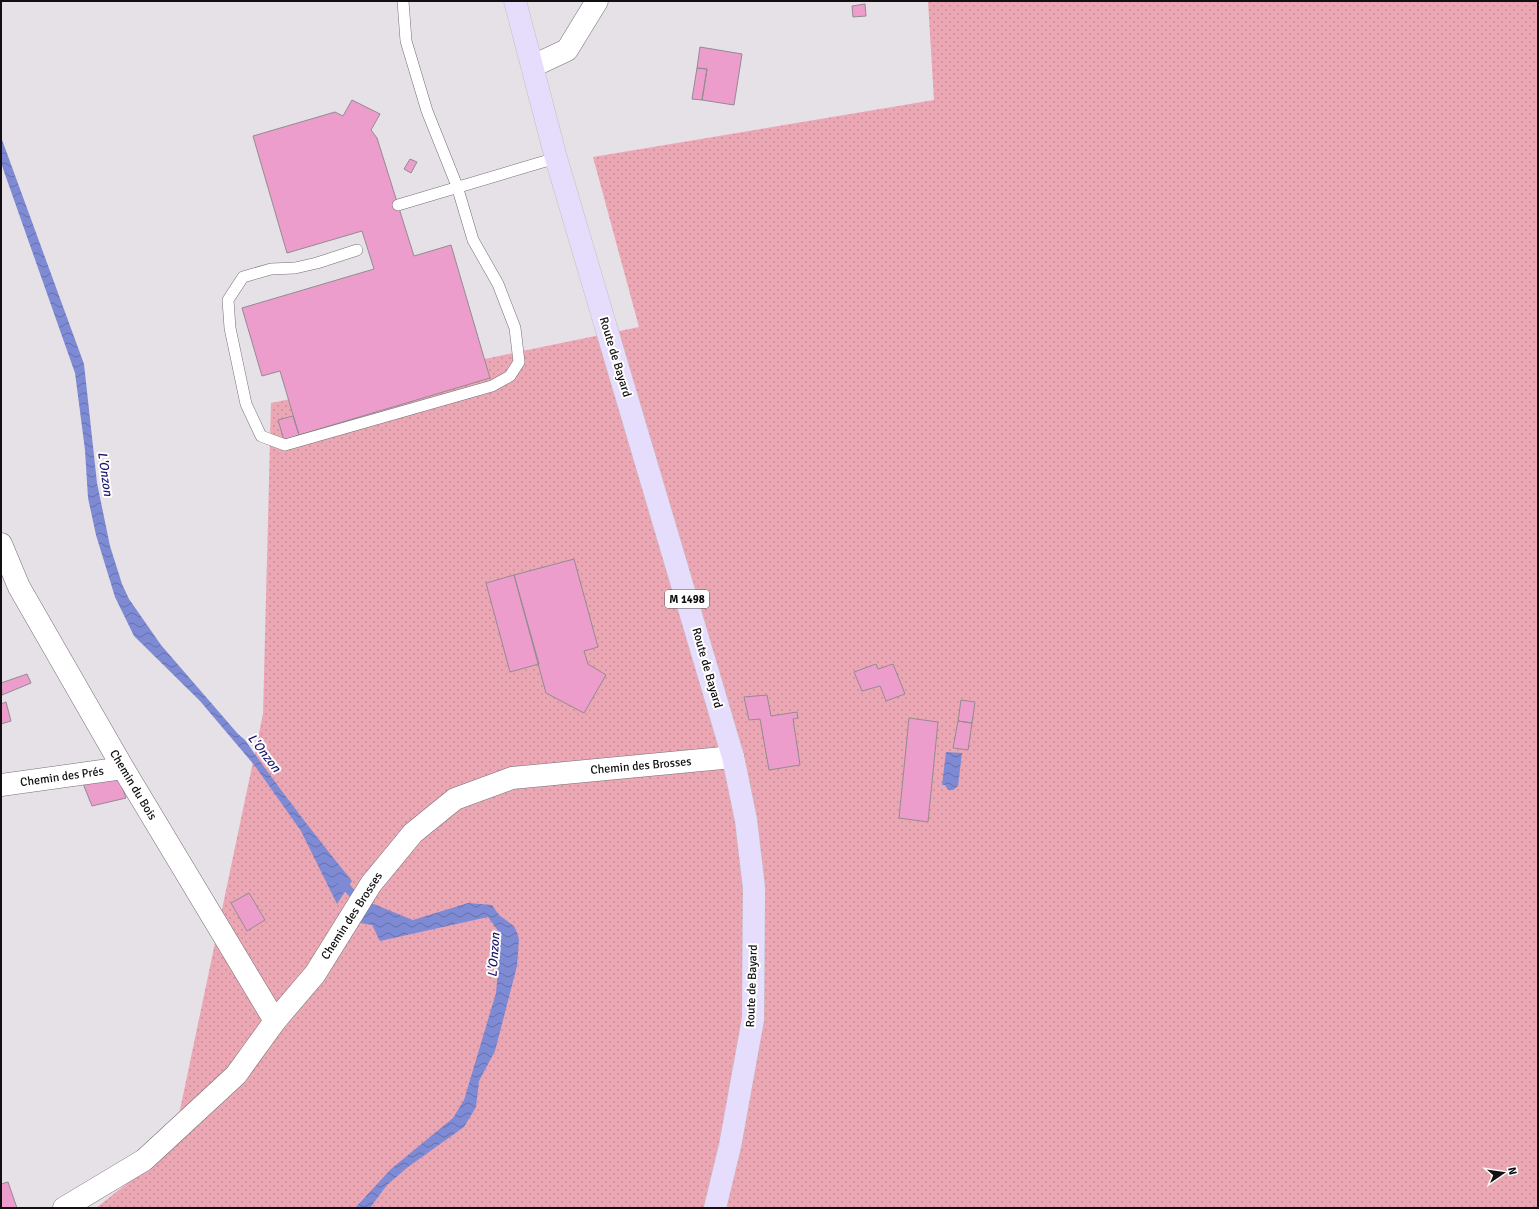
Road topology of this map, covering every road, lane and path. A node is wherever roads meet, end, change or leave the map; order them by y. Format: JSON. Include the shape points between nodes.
{"nodes":[{"id":1,"x":515,"y":1,"type":"edge"},
{"id":2,"x":597,"y":1,"type":"edge"},
{"id":3,"x":402,"y":3,"type":"edge"},
{"id":4,"x":532,"y":66,"type":"junction"},
{"id":5,"x":556,"y":158,"type":"junction"},
{"id":6,"x":458,"y":186,"type":"junction"},
{"id":7,"x":398,"y":205,"type":"dead end"},
{"id":8,"x":357,"y":250,"type":"dead end"},
{"id":9,"x":1,"y":544,"type":"edge"},
{"id":10,"x":733,"y":757,"type":"junction"},
{"id":11,"x":123,"y":768,"type":"junction"},
{"id":12,"x":1,"y":785,"type":"edge"},
{"id":13,"x":275,"y":1021,"type":"junction"},
{"id":14,"x":64,"y":1208,"type":"edge"},
{"id":15,"x":715,"y":1208,"type":"edge"}],
"edges":[{"from":1,"to":4,"type":"main road","name":"Route de Bayard","number":"M 1498"},
{"from":2,"to":4,"type":"street","via":[[567,50]]},
{"from":3,"to":6,"type":"lane","via":[[406,41],[427,111]]},
{"from":4,"to":5,"type":"main road","name":"Route de Bayard","number":"M 1498"},
{"from":5,"to":6,"type":"lane"},
{"from":5,"to":10,"type":"main road","name":"Route de Bayard","number":"M 1498"},
{"from":6,"to":7,"type":"lane"},
{"from":6,"to":8,"type":"lane","via":[[473,240],[498,284],[515,328],[519,362],[510,376],[492,386],[285,445],[261,436],[246,404],[230,328],[228,300],[243,276],[271,269],[295,268],[317,263]]},
{"from":9,"to":11,"type":"street","name":"Chemin du Bois","via":[[19,587]]},
{"from":10,"to":13,"type":"street","name":"Chemin des Brosses","via":[[512,778],[455,799],[413,833],[371,884],[315,974]]},
{"from":10,"to":15,"type":"main road","name":"Route de Bayard","number":"M 1498","via":[[746,820],[754,888],[754,1019],[730,1146]]},
{"from":11,"to":12,"type":"street","name":"Chemin des Prés"},
{"from":11,"to":13,"type":"street","name":"Chemin du Bois"},
{"from":13,"to":14,"type":"street","name":"Chemin des Brosses","via":[[236,1075],[144,1160]]}]}
